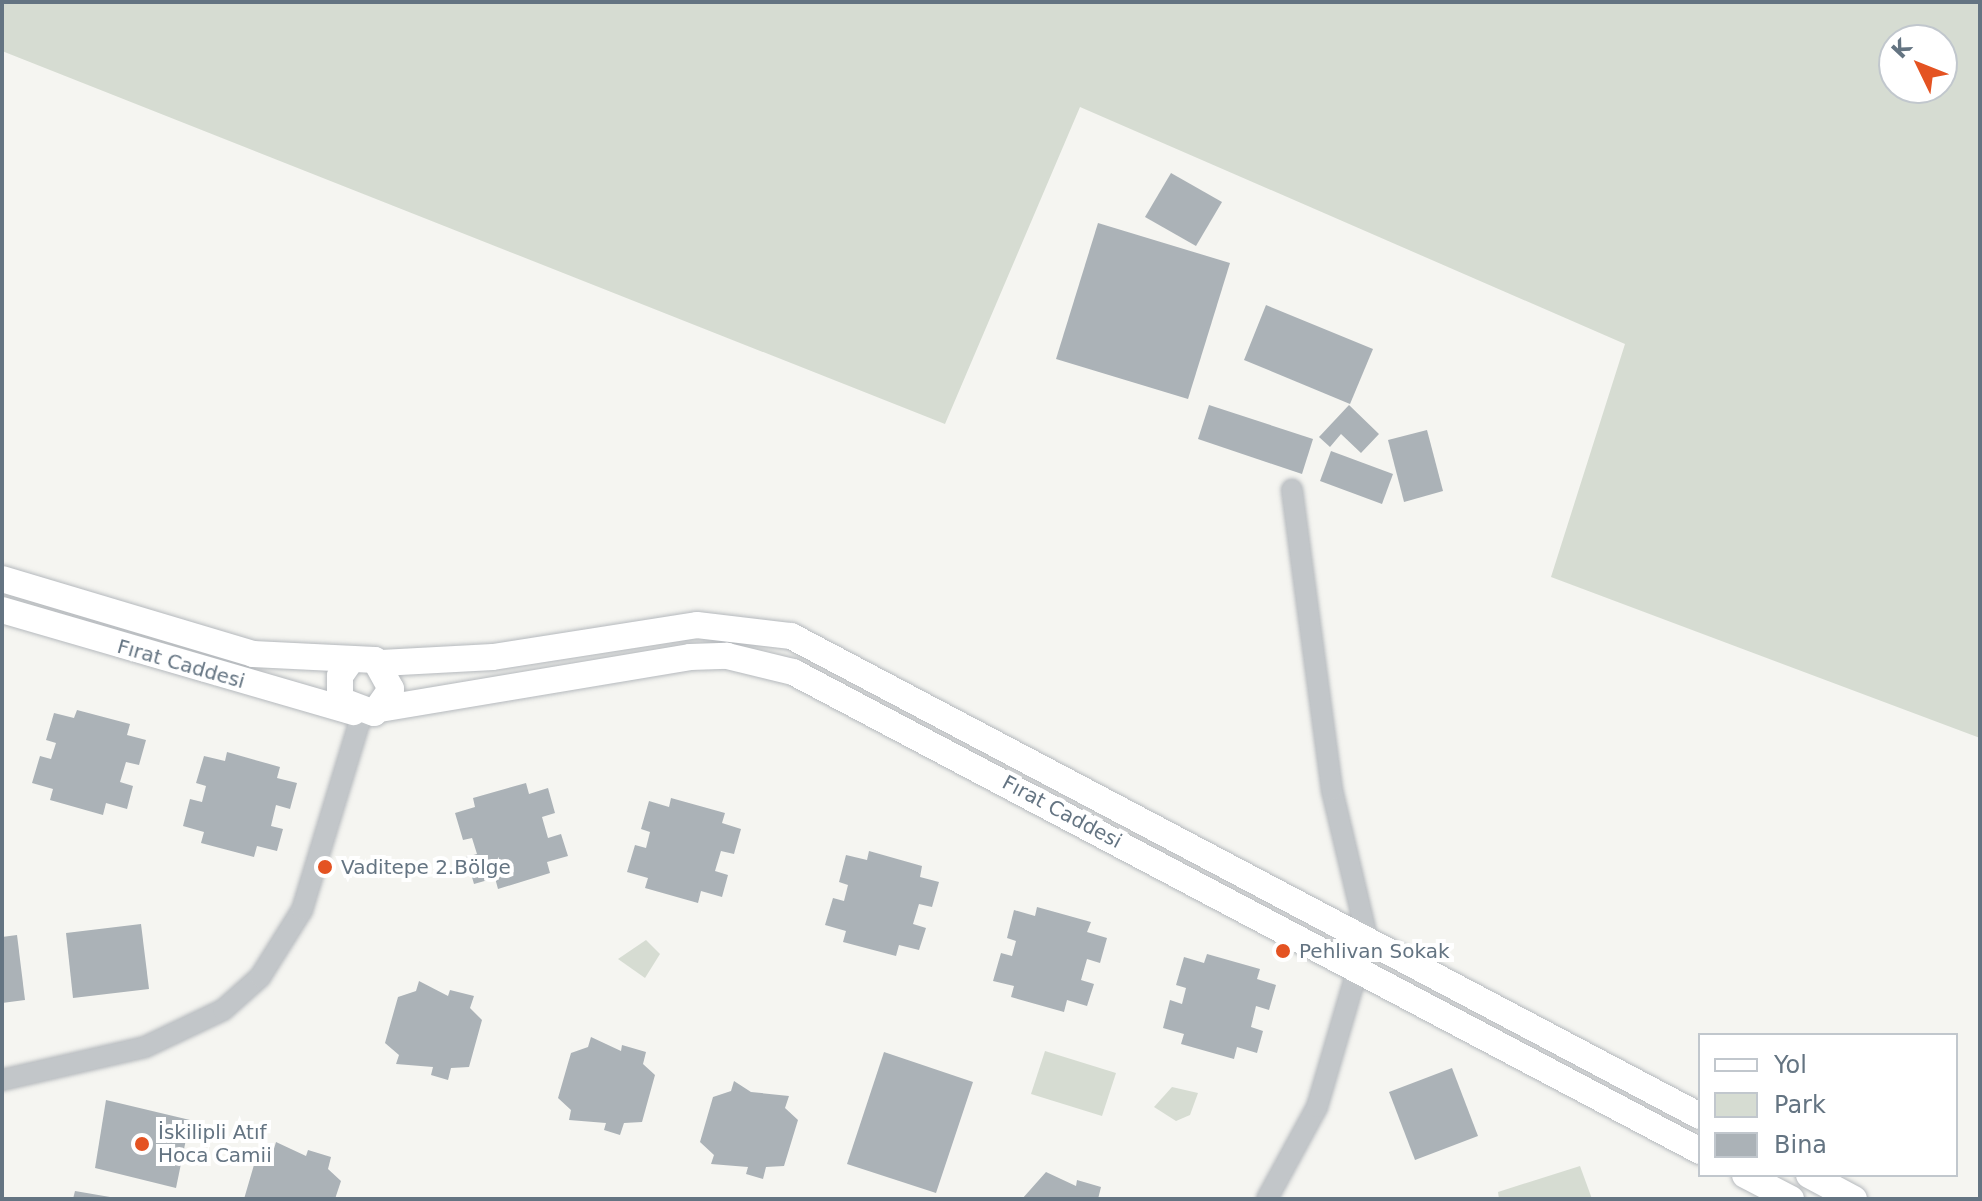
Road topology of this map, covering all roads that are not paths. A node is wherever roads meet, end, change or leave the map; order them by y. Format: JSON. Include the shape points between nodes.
{"nodes":[{"id":1,"x":1292,"y":490,"type":"dead end"},
{"id":2,"x":2,"y":579,"type":"edge"},
{"id":3,"x":2,"y":610,"type":"edge"},
{"id":4,"x":351,"y":660,"type":"junction"},
{"id":5,"x":381,"y":663,"type":"junction"},
{"id":6,"x":371,"y":712,"type":"junction"},
{"id":7,"x":1367,"y":937,"type":"junction"},
{"id":8,"x":1359,"y":971,"type":"junction"},
{"id":9,"x":2,"y":1080,"type":"edge"},
{"id":10,"x":1698,"y":1115,"type":"edge"},
{"id":11,"x":1698,"y":1150,"type":"edge"},
{"id":12,"x":1749,"y":1177,"type":"edge"},
{"id":13,"x":1813,"y":1177,"type":"edge"},
{"id":14,"x":1851,"y":1198,"type":"edge"},
{"id":15,"x":1267,"y":1199,"type":"edge"},
{"id":16,"x":1791,"y":1199,"type":"edge"}],
"edges":[{"from":1,"to":7,"type":"street","via":[[1332,790]]},
{"from":2,"to":4,"type":"main road","name":"Fırat Caddesi","via":[[253,654]]},
{"from":3,"to":6,"type":"main road","name":"Fırat Caddesi"},
{"from":4,"to":5,"type":"main road","name":"Fırat Caddesi"},
{"from":4,"to":6,"type":"main road","via":[[337,692]]},
{"from":5,"to":6,"type":"main road","via":[[391,689]]},
{"from":5,"to":7,"type":"main road","name":"Fırat Caddesi","via":[[493,657],[697,625],[791,636]]},
{"from":6,"to":8,"type":"main road","name":"Fırat Caddesi","via":[[690,657],[761,663],[826,686]]},
{"from":6,"to":9,"type":"street","via":[[302,910],[260,977],[223,1010],[145,1047]]},
{"from":7,"to":8,"type":"street"},
{"from":7,"to":10,"type":"main road","name":"Fırat Caddesi"},
{"from":8,"to":11,"type":"main road","name":"Fırat Caddesi"},
{"from":8,"to":15,"type":"street","via":[[1317,1107]]},
{"from":12,"to":16,"type":"main road"},
{"from":13,"to":14,"type":"main road"}]}
